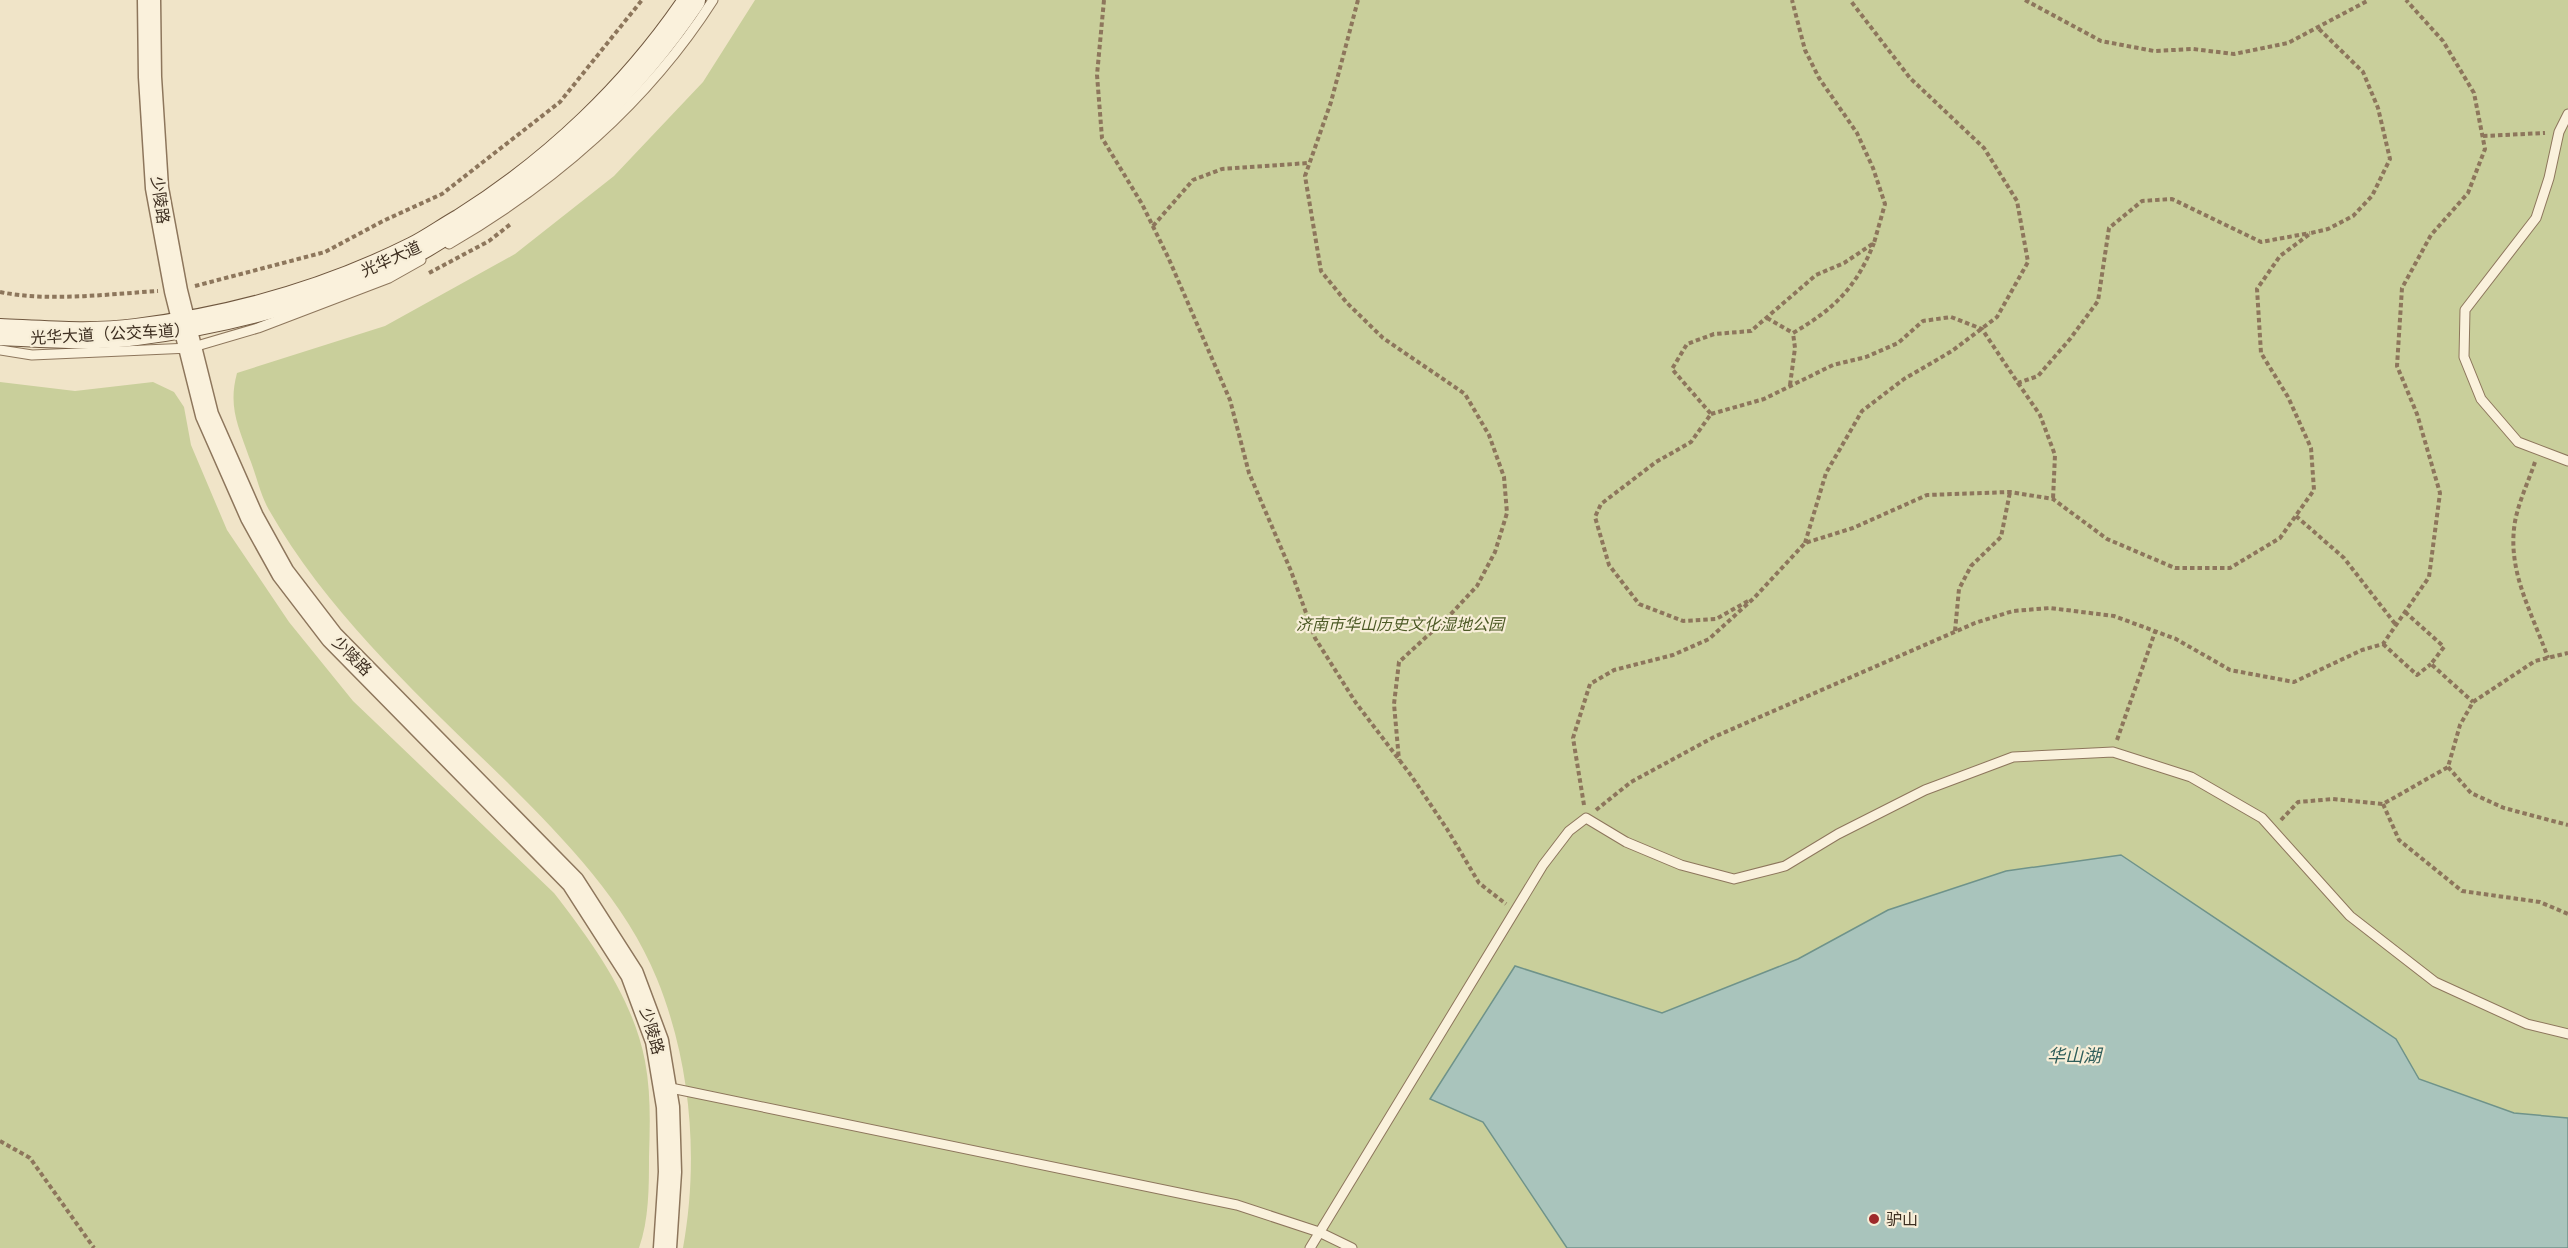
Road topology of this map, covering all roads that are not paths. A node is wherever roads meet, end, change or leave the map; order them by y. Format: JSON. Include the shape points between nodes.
{"nodes":[{"id":1,"x":150,"y":0,"type":"edge"},
{"id":2,"x":692,"y":0,"type":"edge"},
{"id":3,"x":713,"y":0,"type":"edge"},
{"id":4,"x":2568,"y":114,"type":"edge"},
{"id":5,"x":441,"y":248,"type":"dead end"},
{"id":6,"x":431,"y":254,"type":"dead end"},
{"id":7,"x":0,"y":332,"type":"edge"},
{"id":8,"x":187,"y":336,"type":"junction"},
{"id":9,"x":0,"y":350,"type":"edge"},
{"id":10,"x":2568,"y":461,"type":"edge"},
{"id":11,"x":2568,"y":1034,"type":"edge"},
{"id":12,"x":665,"y":1087,"type":"junction"},
{"id":13,"x":1319,"y":1232,"type":"junction"},
{"id":14,"x":664,"y":1248,"type":"edge"},
{"id":15,"x":1310,"y":1248,"type":"edge"},
{"id":16,"x":1352,"y":1248,"type":"edge"}],
"edges":[{"from":1,"to":8,"type":"street","name":"少陵路","via":[[157,188]]},
{"from":2,"to":8,"type":"main road","name":"光华大道","via":[[642,67],[589,122],[538,168],[475,213],[415,250]]},
{"from":3,"to":5,"type":"lane","via":[[637,97],[600,135],[503,213]]},
{"from":4,"to":10,"type":"lane","via":[[2559,132],[2536,218],[2465,310],[2464,357],[2481,399],[2518,442]]},
{"from":6,"to":8,"type":"lane","name":"光华大道（公交车道）","via":[[389,278],[258,328]]},
{"from":7,"to":8,"type":"main road","name":"光华大道"},
{"from":8,"to":9,"type":"lane","name":"光华大道（公交车道）","via":[[32,355]]},
{"from":8,"to":12,"type":"street","name":"少陵路","via":[[207,415],[252,517],[282,573],[332,637],[573,882],[632,974],[657,1041]]},
{"from":11,"to":13,"type":"lane","via":[[2527,1024],[2435,982],[2350,916],[2262,818],[2191,777],[2113,752],[2013,757],[1925,790],[1785,866],[1734,879],[1648,852],[1586,818],[1569,831],[1543,865]]},
{"from":12,"to":13,"type":"lane","via":[[1237,1204]]},
{"from":12,"to":14,"type":"street","name":"少陵路","via":[[670,1172]]},
{"from":13,"to":15,"type":"lane"},
{"from":13,"to":16,"type":"lane"}]}
